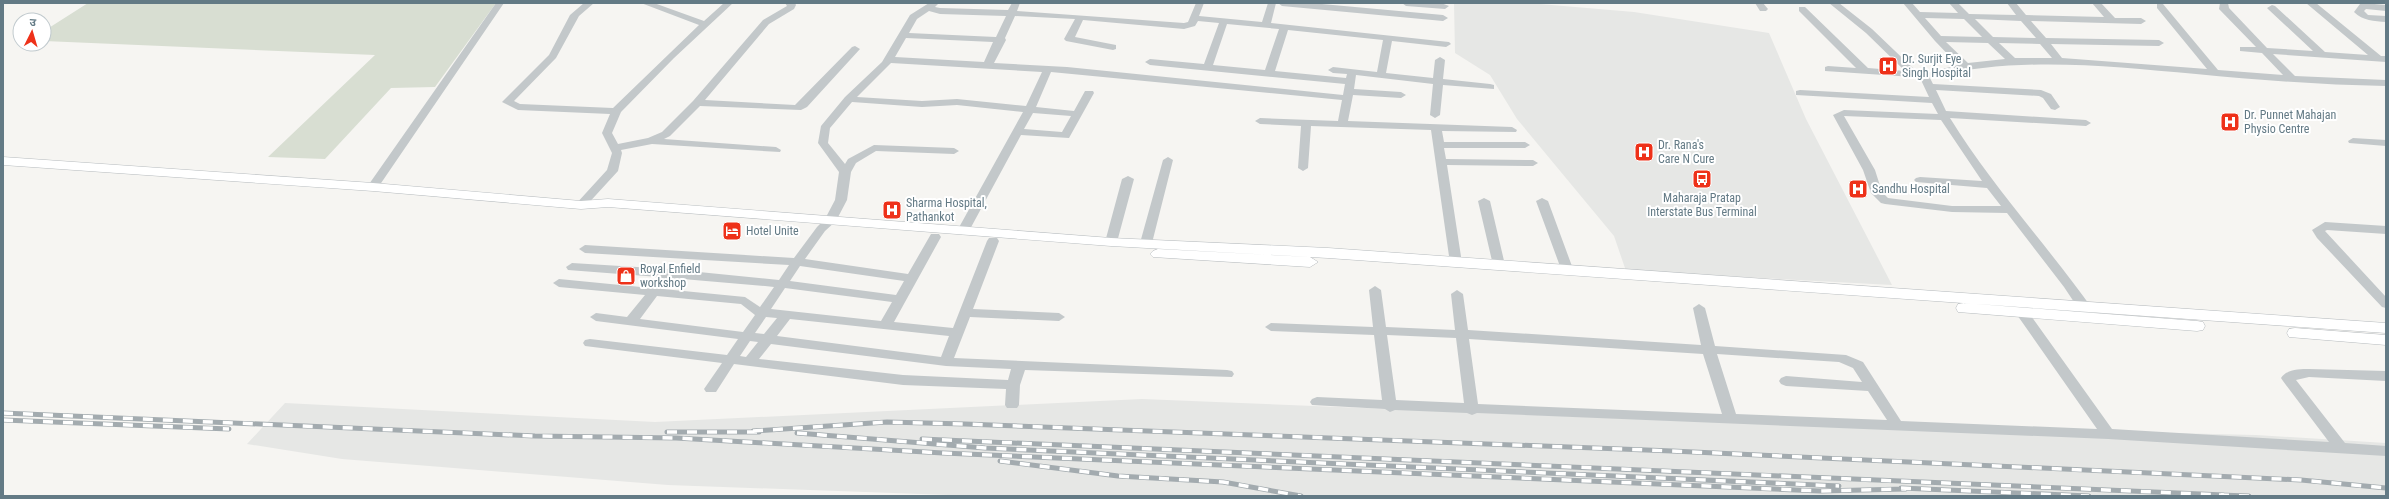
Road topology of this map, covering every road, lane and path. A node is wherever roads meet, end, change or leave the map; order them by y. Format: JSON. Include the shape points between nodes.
{"nodes":[{"id":1,"x":500,"y":3,"type":"edge"},
{"id":2,"x":590,"y":3,"type":"edge"},
{"id":3,"x":645,"y":3,"type":"edge"},
{"id":4,"x":729,"y":3,"type":"edge"},
{"id":5,"x":789,"y":3,"type":"edge"},
{"id":6,"x":1016,"y":3,"type":"edge"},
{"id":7,"x":1194,"y":3,"type":"edge"},
{"id":8,"x":1200,"y":3,"type":"edge"},
{"id":9,"x":1272,"y":3,"type":"edge"},
{"id":10,"x":1282,"y":3,"type":"edge"},
{"id":11,"x":1406,"y":3,"type":"edge"},
{"id":12,"x":1833,"y":3,"type":"edge"},
{"id":13,"x":1907,"y":3,"type":"edge"},
{"id":14,"x":1953,"y":3,"type":"edge"},
{"id":15,"x":2011,"y":3,"type":"edge"},
{"id":16,"x":2096,"y":3,"type":"edge"},
{"id":17,"x":2224,"y":3,"type":"edge"},
{"id":18,"x":2310,"y":3,"type":"edge"},
{"id":19,"x":932,"y":6,"type":"edge"},
{"id":20,"x":1445,"y":6,"type":"dead end"},
{"id":21,"x":2160,"y":6,"type":"dead end"},
{"id":22,"x":2272,"y":8,"type":"dead end"},
{"id":23,"x":2386,"y":8,"type":"edge"},
{"id":24,"x":1802,"y":9,"type":"dead end"},
{"id":25,"x":1012,"y":13,"type":"junction"},
{"id":26,"x":1917,"y":15,"type":"junction"},
{"id":27,"x":1967,"y":16,"type":"junction"},
{"id":28,"x":2023,"y":17,"type":"junction"},
{"id":29,"x":1080,"y":18,"type":"junction"},
{"id":30,"x":1194,"y":18,"type":"junction"},
{"id":31,"x":1443,"y":18,"type":"dead end"},
{"id":32,"x":2386,"y":19,"type":"edge"},
{"id":33,"x":2112,"y":20,"type":"junction"},
{"id":34,"x":1224,"y":21,"type":"junction"},
{"id":35,"x":2141,"y":21,"type":"dead end"},
{"id":36,"x":705,"y":24,"type":"junction"},
{"id":37,"x":1266,"y":24,"type":"junction"},
{"id":38,"x":1285,"y":26,"type":"junction"},
{"id":39,"x":902,"y":34,"type":"junction"},
{"id":40,"x":1388,"y":38,"type":"junction"},
{"id":41,"x":1938,"y":39,"type":"junction"},
{"id":42,"x":1001,"y":40,"type":"junction"},
{"id":43,"x":2043,"y":40,"type":"junction"},
{"id":44,"x":1991,"y":41,"type":"junction"},
{"id":45,"x":2159,"y":43,"type":"dead end"},
{"id":46,"x":1446,"y":44,"type":"dead end"},
{"id":47,"x":1113,"y":47,"type":"dead end"},
{"id":48,"x":855,"y":49,"type":"dead end"},
{"id":49,"x":2243,"y":49,"type":"dead end"},
{"id":50,"x":2263,"y":50,"type":"junction"},
{"id":51,"x":2323,"y":55,"type":"junction"},
{"id":52,"x":888,"y":60,"type":"junction"},
{"id":53,"x":1440,"y":60,"type":"dead end"},
{"id":54,"x":2060,"y":60,"type":"junction"},
{"id":55,"x":2012,"y":61,"type":"junction"},
{"id":56,"x":2384,"y":61,"type":"edge"},
{"id":57,"x":1150,"y":62,"type":"dead end"},
{"id":58,"x":988,"y":66,"type":"junction"},
{"id":59,"x":1966,"y":67,"type":"junction"},
{"id":60,"x":1207,"y":68,"type":"junction"},
{"id":61,"x":1048,"y":69,"type":"junction"},
{"id":62,"x":1828,"y":69,"type":"dead end"},
{"id":63,"x":1333,"y":70,"type":"dead end"},
{"id":64,"x":1865,"y":72,"type":"junction"},
{"id":65,"x":2215,"y":73,"type":"junction"},
{"id":66,"x":1270,"y":74,"type":"junction"},
{"id":67,"x":1914,"y":74,"type":"junction"},
{"id":68,"x":1381,"y":75,"type":"junction"},
{"id":69,"x":2291,"y":78,"type":"junction"},
{"id":70,"x":1437,"y":81,"type":"junction"},
{"id":71,"x":1927,"y":83,"type":"junction"},
{"id":72,"x":2386,"y":83,"type":"edge"},
{"id":73,"x":1350,"y":86,"type":"junction"},
{"id":74,"x":1490,"y":87,"type":"dead end"},
{"id":75,"x":1089,"y":93,"type":"dead end"},
{"id":76,"x":1800,"y":93,"type":"dead end"},
{"id":77,"x":1401,"y":95,"type":"dead end"},
{"id":78,"x":849,"y":99,"type":"junction"},
{"id":79,"x":1936,"y":100,"type":"junction"},
{"id":80,"x":697,"y":103,"type":"junction"},
{"id":81,"x":2055,"y":106,"type":"dead end"},
{"id":82,"x":1030,"y":108,"type":"junction"},
{"id":83,"x":616,"y":111,"type":"junction"},
{"id":84,"x":1077,"y":114,"type":"junction"},
{"id":85,"x":1435,"y":115,"type":"dead end"},
{"id":86,"x":1944,"y":116,"type":"junction"},
{"id":87,"x":1260,"y":121,"type":"dead end"},
{"id":88,"x":1306,"y":123,"type":"junction"},
{"id":89,"x":2086,"y":123,"type":"dead end"},
{"id":90,"x":1342,"y":124,"type":"junction"},
{"id":91,"x":1436,"y":127,"type":"junction"},
{"id":92,"x":1512,"y":130,"type":"dead end"},
{"id":93,"x":1017,"y":131,"type":"junction"},
{"id":94,"x":651,"y":141,"type":"junction"},
{"id":95,"x":2353,"y":141,"type":"dead end"},
{"id":96,"x":2386,"y":143,"type":"edge"},
{"id":97,"x":1439,"y":145,"type":"junction"},
{"id":98,"x":1525,"y":145,"type":"dead end"},
{"id":99,"x":615,"y":148,"type":"junction"},
{"id":100,"x":776,"y":150,"type":"dead end"},
{"id":101,"x":954,"y":151,"type":"dead end"},
{"id":102,"x":1168,"y":160,"type":"dead end"},
{"id":103,"x":3,"y":161,"type":"edge"},
{"id":104,"x":1442,"y":162,"type":"junction"},
{"id":105,"x":1533,"y":163,"type":"dead end"},
{"id":106,"x":1303,"y":168,"type":"dead end"},
{"id":107,"x":845,"y":172,"type":"junction"},
{"id":108,"x":1128,"y":179,"type":"dead end"},
{"id":109,"x":1920,"y":180,"type":"dead end"},
{"id":110,"x":1992,"y":185,"type":"junction"},
{"id":111,"x":373,"y":187,"type":"junction"},
{"id":112,"x":1484,"y":201,"type":"dead end"},
{"id":113,"x":1542,"y":201,"type":"dead end"},
{"id":114,"x":581,"y":205,"type":"junction"},
{"id":115,"x":2010,"y":210,"type":"junction"},
{"id":116,"x":826,"y":225,"type":"junction"},
{"id":117,"x":2386,"y":230,"type":"edge"},
{"id":118,"x":963,"y":231,"type":"junction"},
{"id":119,"x":935,"y":237,"type":"junction"},
{"id":120,"x":993,"y":241,"type":"junction"},
{"id":121,"x":1111,"y":242,"type":"junction"},
{"id":122,"x":1146,"y":243,"type":"junction"},
{"id":123,"x":584,"y":249,"type":"dead end"},
{"id":124,"x":797,"y":262,"type":"junction"},
{"id":125,"x":1456,"y":263,"type":"junction"},
{"id":126,"x":1499,"y":265,"type":"junction"},
{"id":127,"x":572,"y":267,"type":"dead end"},
{"id":128,"x":1567,"y":269,"type":"junction"},
{"id":129,"x":669,"y":273,"type":"junction"},
{"id":130,"x":913,"y":278,"type":"junction"},
{"id":131,"x":559,"y":283,"type":"dead end"},
{"id":132,"x":782,"y":284,"type":"junction"},
{"id":133,"x":1375,"y":290,"type":"dead end"},
{"id":134,"x":655,"y":291,"type":"junction"},
{"id":135,"x":1457,"y":294,"type":"dead end"},
{"id":136,"x":900,"y":299,"type":"junction"},
{"id":137,"x":2386,"y":304,"type":"edge"},
{"id":138,"x":1699,"y":308,"type":"dead end"},
{"id":139,"x":762,"y":312,"type":"junction"},
{"id":140,"x":2021,"y":312,"type":"junction"},
{"id":141,"x":2088,"y":312,"type":"junction"},
{"id":142,"x":965,"y":313,"type":"junction"},
{"id":143,"x":787,"y":314,"type":"junction"},
{"id":144,"x":596,"y":317,"type":"dead end"},
{"id":145,"x":1059,"y":317,"type":"dead end"},
{"id":146,"x":630,"y":322,"type":"junction"},
{"id":147,"x":885,"y":326,"type":"junction"},
{"id":148,"x":1271,"y":327,"type":"dead end"},
{"id":149,"x":2386,"y":328,"type":"edge"},
{"id":150,"x":1381,"y":331,"type":"junction"},
{"id":151,"x":957,"y":333,"type":"junction"},
{"id":152,"x":1464,"y":334,"type":"junction"},
{"id":153,"x":746,"y":337,"type":"junction"},
{"id":154,"x":768,"y":340,"type":"junction"},
{"id":155,"x":2386,"y":340,"type":"edge"},
{"id":156,"x":590,"y":343,"type":"dead end"},
{"id":157,"x":1709,"y":350,"type":"junction"},
{"id":158,"x":731,"y":359,"type":"junction"},
{"id":159,"x":750,"y":361,"type":"junction"},
{"id":160,"x":946,"y":362,"type":"junction"},
{"id":161,"x":1019,"y":366,"type":"junction"},
{"id":162,"x":1227,"y":374,"type":"dead end"},
{"id":163,"x":2386,"y":376,"type":"edge"},
{"id":164,"x":1786,"y":381,"type":"dead end"},
{"id":165,"x":1013,"y":385,"type":"junction"},
{"id":166,"x":1873,"y":387,"type":"junction"},
{"id":167,"x":711,"y":389,"type":"dead end"},
{"id":168,"x":1317,"y":402,"type":"dead end"},
{"id":169,"x":1012,"y":405,"type":"dead end"},
{"id":170,"x":1390,"y":407,"type":"junction"},
{"id":171,"x":1472,"y":410,"type":"junction"},
{"id":172,"x":1731,"y":419,"type":"junction"},
{"id":173,"x":1897,"y":425,"type":"junction"},
{"id":174,"x":2108,"y":434,"type":"junction"},
{"id":175,"x":2341,"y":448,"type":"junction"},
{"id":176,"x":2386,"y":451,"type":"edge"}],
"edges":[{"from":1,"to":111,"type":"street"},
{"from":2,"to":83,"type":"street","via":[[575,15],[553,56],[507,102],[518,106]]},
{"from":3,"to":36,"type":"street"},
{"from":4,"to":36,"type":"street"},
{"from":5,"to":80,"type":"street","via":[[791,7],[766,22]]},
{"from":6,"to":25,"type":"street"},
{"from":7,"to":8,"type":"street"},
{"from":8,"to":30,"type":"street"},
{"from":9,"to":37,"type":"street"},
{"from":10,"to":31,"type":"street"},
{"from":11,"to":20,"type":"street"},
{"from":12,"to":67,"type":"street","via":[[1869,31]]},
{"from":13,"to":26,"type":"street"},
{"from":14,"to":27,"type":"street"},
{"from":15,"to":28,"type":"street"},
{"from":16,"to":33,"type":"street"},
{"from":17,"to":50,"type":"street","via":[[2224,10]]},
{"from":18,"to":56,"type":"street"},
{"from":19,"to":25,"type":"street","via":[[940,11]]},
{"from":19,"to":39,"type":"street","via":[[916,13]]},
{"from":21,"to":65,"type":"street"},
{"from":22,"to":51,"type":"street"},
{"from":23,"to":32,"type":"street","via":[[2364,6],[2359,12],[2366,17]]},
{"from":24,"to":64,"type":"street"},
{"from":25,"to":29,"type":"street"},
{"from":25,"to":42,"type":"street"},
{"from":26,"to":27,"type":"street"},
{"from":26,"to":41,"type":"street"},
{"from":27,"to":28,"type":"street"},
{"from":27,"to":44,"type":"street"},
{"from":28,"to":33,"type":"street"},
{"from":28,"to":43,"type":"street"},
{"from":29,"to":30,"type":"street","via":[[1184,26],[1192,24]]},
{"from":29,"to":47,"type":"street","via":[[1069,39]]},
{"from":30,"to":34,"type":"street"},
{"from":33,"to":35,"type":"street"},
{"from":34,"to":37,"type":"street"},
{"from":34,"to":60,"type":"street"},
{"from":36,"to":83,"type":"street"},
{"from":37,"to":38,"type":"street"},
{"from":38,"to":40,"type":"street"},
{"from":38,"to":66,"type":"street"},
{"from":39,"to":42,"type":"street"},
{"from":39,"to":52,"type":"street"},
{"from":40,"to":46,"type":"street"},
{"from":40,"to":68,"type":"street"},
{"from":41,"to":44,"type":"street"},
{"from":41,"to":59,"type":"street"},
{"from":42,"to":58,"type":"street"},
{"from":43,"to":44,"type":"street"},
{"from":43,"to":45,"type":"street"},
{"from":43,"to":54,"type":"street"},
{"from":44,"to":55,"type":"street"},
{"from":48,"to":80,"type":"street","via":[[803,105],[797,108]]},
{"from":49,"to":50,"type":"street"},
{"from":50,"to":51,"type":"street"},
{"from":50,"to":69,"type":"street"},
{"from":51,"to":56,"type":"street"},
{"from":52,"to":58,"type":"street"},
{"from":52,"to":78,"type":"street"},
{"from":53,"to":70,"type":"street"},
{"from":54,"to":55,"type":"street"},
{"from":54,"to":65,"type":"street"},
{"from":55,"to":59,"type":"street"},
{"from":57,"to":60,"type":"street"},
{"from":58,"to":61,"type":"street"},
{"from":59,"to":71,"type":"street","via":[[1935,73]]},
{"from":60,"to":66,"type":"street"},
{"from":61,"to":73,"type":"street"},
{"from":61,"to":82,"type":"street"},
{"from":62,"to":64,"type":"street"},
{"from":63,"to":73,"type":"street"},
{"from":64,"to":67,"type":"street"},
{"from":65,"to":69,"type":"street"},
{"from":66,"to":73,"type":"street"},
{"from":67,"to":71,"type":"street"},
{"from":68,"to":70,"type":"street"},
{"from":68,"to":73,"type":"street"},
{"from":69,"to":72,"type":"street"},
{"from":70,"to":74,"type":"street"},
{"from":70,"to":85,"type":"street"},
{"from":71,"to":79,"type":"street"},
{"from":71,"to":81,"type":"street","via":[[2041,93]]},
{"from":73,"to":77,"type":"street"},
{"from":73,"to":90,"type":"street"},
{"from":75,"to":84,"type":"street"},
{"from":76,"to":79,"type":"street"},
{"from":78,"to":82,"type":"street","via":[[922,104],[957,102]]},
{"from":78,"to":107,"type":"street","via":[[825,128],[822,139],[825,147]]},
{"from":79,"to":86,"type":"street"},
{"from":80,"to":94,"type":"street","via":[[666,134]]},
{"from":82,"to":84,"type":"street"},
{"from":82,"to":93,"type":"street"},
{"from":83,"to":99,"type":"street","via":[[607,132]]},
{"from":84,"to":93,"type":"street","via":[[1065,136]]},
{"from":86,"to":89,"type":"street"},
{"from":86,"to":110,"type":"street"},
{"from":86,"to":115,"type":"street","via":[[1844,113],[1838,115],[1869,170],[1877,193],[1885,201],[1928,207]]},
{"from":87,"to":88,"type":"street"},
{"from":88,"to":90,"type":"street"},
{"from":88,"to":106,"type":"street"},
{"from":90,"to":91,"type":"street"},
{"from":91,"to":92,"type":"street"},
{"from":91,"to":97,"type":"street"},
{"from":93,"to":118,"type":"street"},
{"from":94,"to":99,"type":"street"},
{"from":94,"to":100,"type":"street"},
{"from":95,"to":96,"type":"street"},
{"from":97,"to":98,"type":"street"},
{"from":97,"to":104,"type":"street"},
{"from":99,"to":114,"type":"street","via":[[616,160],[612,171]]},
{"from":101,"to":107,"type":"street","via":[[874,148],[852,161]]},
{"from":102,"to":122,"type":"street"},
{"from":103,"to":111,"type":"main road"},
{"from":104,"to":105,"type":"street"},
{"from":104,"to":125,"type":"street"},
{"from":107,"to":116,"type":"street","via":[[841,200]]},
{"from":108,"to":121,"type":"street"},
{"from":109,"to":110,"type":"street"},
{"from":110,"to":115,"type":"street"},
{"from":111,"to":114,"type":"main road"},
{"from":112,"to":126,"type":"street"},
{"from":113,"to":128,"type":"street"},
{"from":114,"to":116,"type":"main road","via":[[603,211],[667,218]]},
{"from":115,"to":141,"type":"street"},
{"from":116,"to":118,"type":"main road"},
{"from":116,"to":119,"type":"main road"},
{"from":116,"to":124,"type":"street"},
{"from":117,"to":137,"type":"street","via":[[2325,226],[2318,230]]},
{"from":118,"to":121,"type":"main road"},
{"from":119,"to":120,"type":"main road"},
{"from":119,"to":130,"type":"street"},
{"from":120,"to":140,"type":"main road","via":[[1130,252],[1671,284]]},
{"from":120,"to":142,"type":"street"},
{"from":121,"to":122,"type":"main road"},
{"from":122,"to":125,"type":"main road","via":[[1320,252]]},
{"from":123,"to":124,"type":"street"},
{"from":124,"to":130,"type":"street"},
{"from":124,"to":132,"type":"street"},
{"from":125,"to":126,"type":"main road"},
{"from":126,"to":128,"type":"main road"},
{"from":127,"to":129,"type":"street"},
{"from":128,"to":141,"type":"main road"},
{"from":129,"to":132,"type":"street"},
{"from":129,"to":134,"type":"street"},
{"from":130,"to":136,"type":"street"},
{"from":131,"to":134,"type":"street"},
{"from":132,"to":136,"type":"street"},
{"from":132,"to":139,"type":"street"},
{"from":133,"to":150,"type":"street"},
{"from":134,"to":139,"type":"street","via":[[737,300]]},
{"from":134,"to":146,"type":"street"},
{"from":135,"to":152,"type":"street"},
{"from":136,"to":147,"type":"street"},
{"from":138,"to":157,"type":"street"},
{"from":139,"to":143,"type":"street"},
{"from":139,"to":153,"type":"street"},
{"from":140,"to":141,"type":"main road"},
{"from":140,"to":174,"type":"street"},
{"from":141,"to":149,"type":"main road"},
{"from":141,"to":155,"type":"main road"},
{"from":142,"to":145,"type":"street"},
{"from":142,"to":151,"type":"street"},
{"from":143,"to":147,"type":"street"},
{"from":143,"to":154,"type":"street"},
{"from":144,"to":146,"type":"street"},
{"from":146,"to":153,"type":"street"},
{"from":147,"to":151,"type":"street"},
{"from":148,"to":150,"type":"street"},
{"from":150,"to":152,"type":"street"},
{"from":150,"to":170,"type":"street"},
{"from":151,"to":160,"type":"street"},
{"from":152,"to":157,"type":"street"},
{"from":152,"to":171,"type":"street"},
{"from":153,"to":154,"type":"street"},
{"from":153,"to":158,"type":"street"},
{"from":154,"to":159,"type":"street"},
{"from":154,"to":160,"type":"street"},
{"from":156,"to":158,"type":"street"},
{"from":157,"to":166,"type":"street","via":[[1841,358],[1858,365]]},
{"from":157,"to":172,"type":"street"},
{"from":158,"to":159,"type":"street"},
{"from":158,"to":167,"type":"street"},
{"from":159,"to":165,"type":"street","via":[[903,380],[989,386]]},
{"from":160,"to":161,"type":"street"},
{"from":161,"to":162,"type":"street"},
{"from":161,"to":165,"type":"street"},
{"from":163,"to":175,"type":"street","via":[[2309,373],[2288,378]]},
{"from":164,"to":166,"type":"street"},
{"from":165,"to":169,"type":"street"},
{"from":166,"to":173,"type":"street"},
{"from":168,"to":170,"type":"street"},
{"from":170,"to":171,"type":"street"},
{"from":171,"to":172,"type":"street"},
{"from":172,"to":173,"type":"street"},
{"from":173,"to":174,"type":"street"},
{"from":174,"to":175,"type":"street"},
{"from":175,"to":176,"type":"street"}]}
